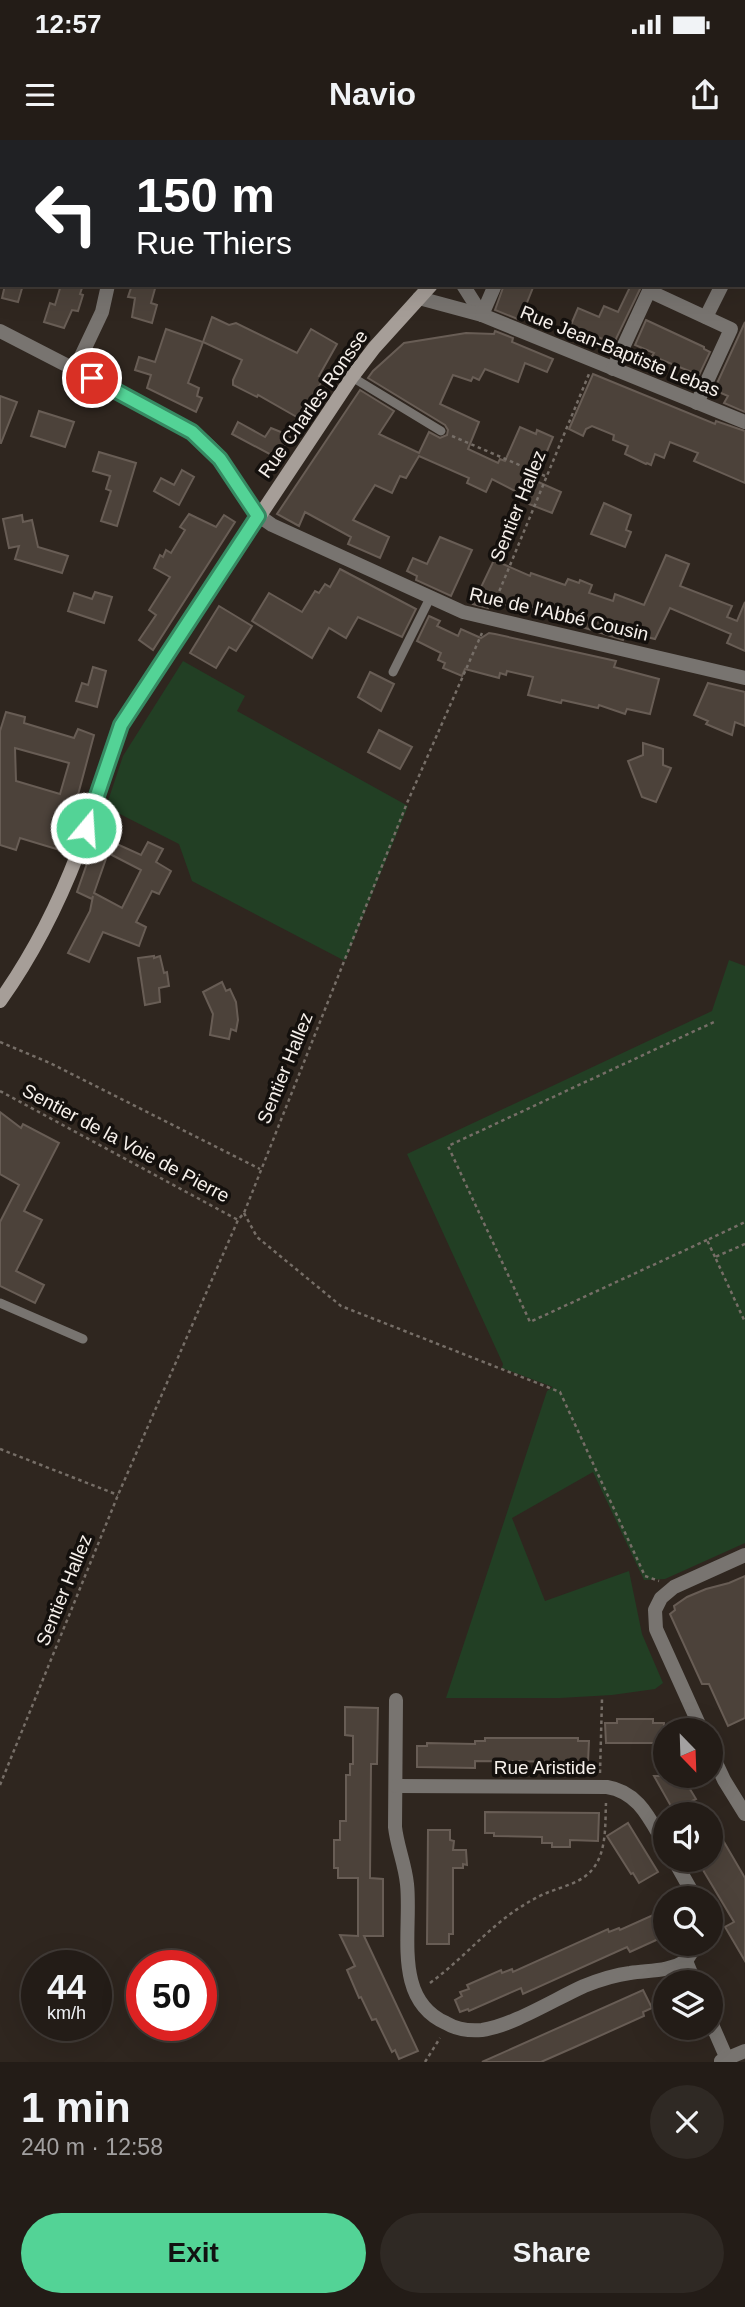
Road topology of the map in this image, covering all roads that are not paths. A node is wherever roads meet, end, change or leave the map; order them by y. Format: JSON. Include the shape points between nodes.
{"nodes":[{"id":1,"x":108,"y":287,"type":"edge"},
{"id":2,"x":429,"y":287,"type":"edge"},
{"id":3,"x":464,"y":287,"type":"edge"},
{"id":4,"x":494,"y":287,"type":"edge"},
{"id":5,"x":721,"y":287,"type":"edge"},
{"id":6,"x":419,"y":298,"type":"junction"},
{"id":7,"x":482,"y":315,"type":"junction"},
{"id":8,"x":706,"y":317,"type":"junction"},
{"id":9,"x":0,"y":331,"type":"edge"},
{"id":10,"x":75,"y":369,"type":"junction"},
{"id":11,"x":613,"y":369,"type":"junction"},
{"id":12,"x":352,"y":377,"type":"junction"},
{"id":13,"x":697,"y":403,"type":"junction"},
{"id":14,"x":745,"y":422,"type":"edge"},
{"id":15,"x":441,"y":431,"type":"road end"},
{"id":16,"x":258,"y":516,"type":"junction"},
{"id":17,"x":430,"y":598,"type":"junction"},
{"id":18,"x":393,"y":672,"type":"dead end"},
{"id":19,"x":745,"y":678,"type":"edge"},
{"id":20,"x":0,"y":1002,"type":"edge"},
{"id":21,"x":0,"y":1303,"type":"edge"},
{"id":22,"x":83,"y":1339,"type":"dead end"},
{"id":23,"x":745,"y":1555,"type":"edge"},
{"id":24,"x":396,"y":1700,"type":"dead end"},
{"id":25,"x":696,"y":1718,"type":"edge"},
{"id":26,"x":723,"y":1778,"type":"edge"},
{"id":27,"x":396,"y":1786,"type":"junction"},
{"id":28,"x":745,"y":1814,"type":"edge"},
{"id":29,"x":653,"y":1826,"type":"edge"},
{"id":30,"x":689,"y":1956,"type":"edge"},
{"id":31,"x":686,"y":1961,"type":"junction"},
{"id":32,"x":690,"y":1970,"type":"edge"},
{"id":33,"x":716,"y":2040,"type":"edge"},
{"id":34,"x":745,"y":2051,"type":"edge"},
{"id":35,"x":723,"y":2060,"type":"edge"}],
"edges":[{"from":1,"to":10,"type":"street","via":[[102,312]]},
{"from":2,"to":6,"type":"main road","name":"Rue Charles Ronsse"},
{"from":3,"to":7,"type":"street"},
{"from":4,"to":7,"type":"street"},
{"from":5,"to":8,"type":"street"},
{"from":6,"to":7,"type":"street","name":"Rue Jean-Baptiste Lebas"},
{"from":6,"to":12,"type":"main road","name":"Rue Charles Ronsse"},
{"from":7,"to":11,"type":"street","name":"Rue Jean-Baptiste Lebas"},
{"from":8,"to":11,"type":"street","via":[[649,291]]},
{"from":8,"to":13,"type":"street","via":[[731,329]]},
{"from":9,"to":10,"type":"street"},
{"from":10,"to":16,"type":"street","via":[[192,432],[220,459]]},
{"from":11,"to":13,"type":"street","name":"Rue Jean-Baptiste Lebas"},
{"from":12,"to":15,"type":"lane"},
{"from":12,"to":16,"type":"main road","name":"Rue Charles Ronsse"},
{"from":13,"to":14,"type":"street","name":"Rue Jean-Baptiste Lebas"},
{"from":16,"to":17,"type":"street","name":"Rue de l'Abbé Cousin"},
{"from":16,"to":20,"type":"main road","name":"Rue Charles Ronsse","via":[[121,725],[67,879],[40,937]]},
{"from":17,"to":18,"type":"lane"},
{"from":17,"to":19,"type":"street","name":"Rue de l'Abbé Cousin","via":[[488,619]]},
{"from":21,"to":22,"type":"lane"},
{"from":23,"to":25,"type":"street","via":[[674,1587],[655,1610],[656,1629]]},
{"from":24,"to":27,"type":"street"},
{"from":26,"to":28,"type":"street"},
{"from":27,"to":29,"type":"street","name":"Rue Aristide","via":[[620,1789],[638,1802]]},
{"from":27,"to":31,"type":"street","via":[[397,1842],[407,1885],[408,1965],[415,1993],[429,2012],[447,2024],[469,2030],[491,2028],[606,1978],[665,1970]]},
{"from":30,"to":31,"type":"street"},
{"from":31,"to":32,"type":"street"},
{"from":33,"to":35,"type":"street"},
{"from":34,"to":35,"type":"street"}]}
